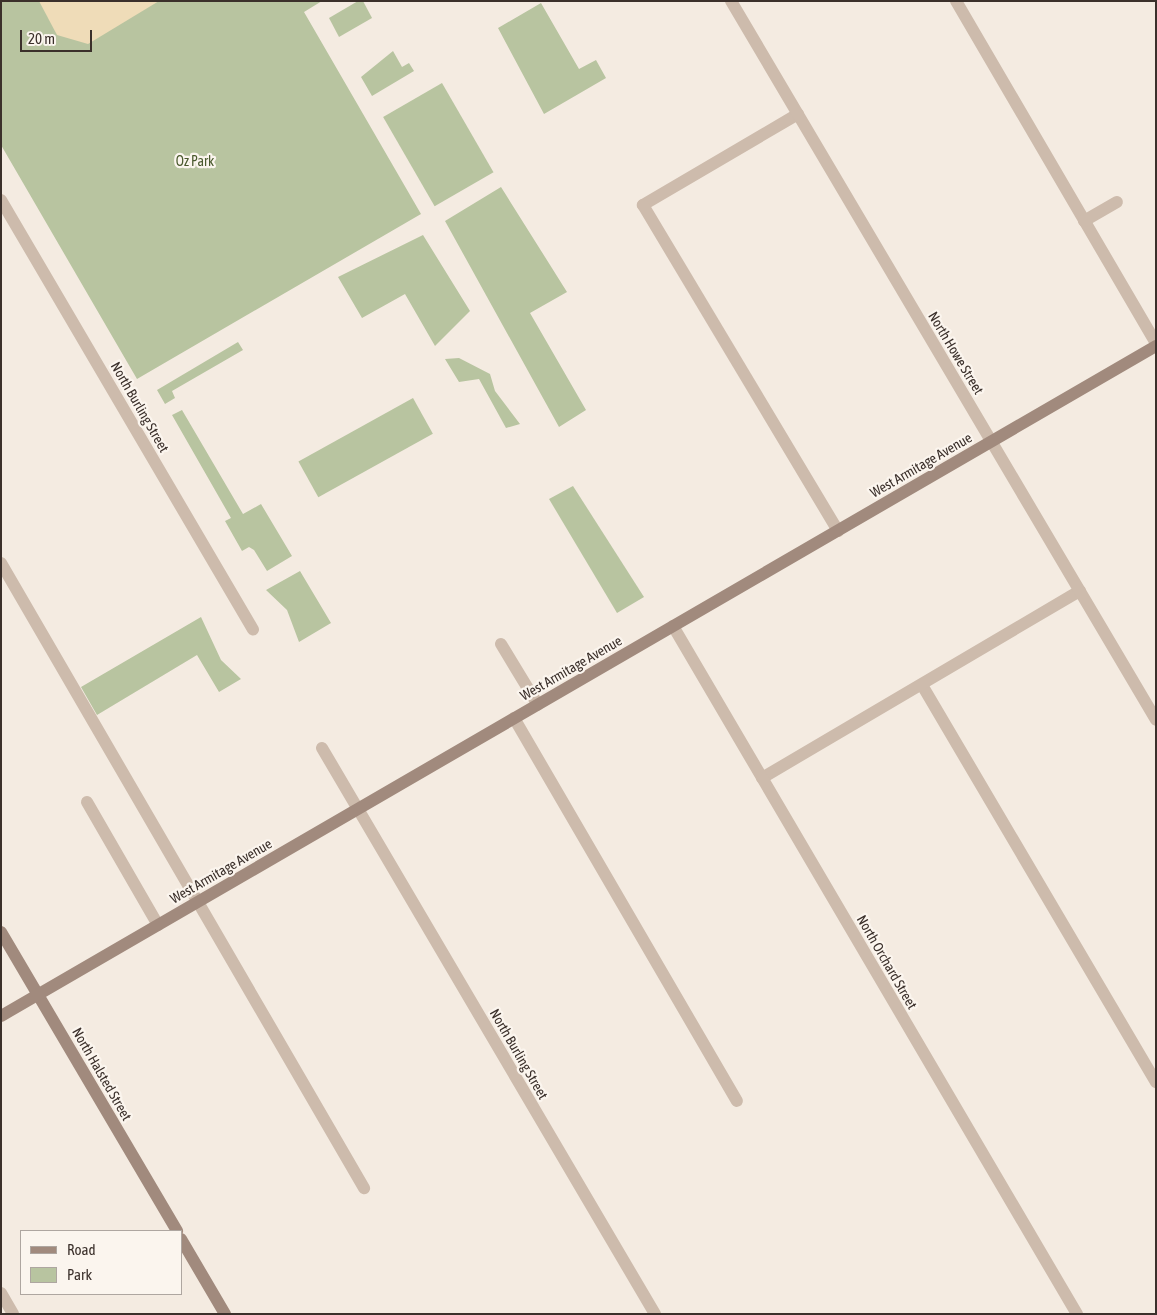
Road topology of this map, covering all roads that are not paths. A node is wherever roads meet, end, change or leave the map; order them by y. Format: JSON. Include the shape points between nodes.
{"nodes":[{"id":1,"x":731,"y":1,"type":"edge"},
{"id":2,"x":956,"y":1,"type":"edge"},
{"id":3,"x":798,"y":114,"type":"junction"},
{"id":4,"x":1,"y":200,"type":"edge"},
{"id":5,"x":1117,"y":202,"type":"dead end"},
{"id":6,"x":1084,"y":221,"type":"junction"},
{"id":7,"x":1156,"y":344,"type":"edge"},
{"id":8,"x":992,"y":441,"type":"junction"},
{"id":9,"x":838,"y":530,"type":"junction"},
{"id":10,"x":1,"y":563,"type":"edge"},
{"id":11,"x":1080,"y":591,"type":"junction"},
{"id":12,"x":673,"y":626,"type":"junction"},
{"id":13,"x":253,"y":629,"type":"dead end"},
{"id":14,"x":502,"y":644,"type":"dead end"},
{"id":15,"x":922,"y":685,"type":"junction"},
{"id":16,"x":538,"y":705,"type":"junction"},
{"id":17,"x":514,"y":718,"type":"junction"},
{"id":18,"x":1156,"y":720,"type":"edge"},
{"id":19,"x":322,"y":748,"type":"dead end"},
{"id":20,"x":762,"y":778,"type":"junction"},
{"id":21,"x":87,"y":802,"type":"dead end"},
{"id":22,"x":358,"y":809,"type":"junction"},
{"id":23,"x":200,"y":901,"type":"junction"},
{"id":24,"x":158,"y":925,"type":"junction"},
{"id":25,"x":1,"y":932,"type":"edge"},
{"id":26,"x":38,"y":994,"type":"junction"},
{"id":27,"x":1,"y":1016,"type":"edge"},
{"id":28,"x":1156,"y":1082,"type":"edge"},
{"id":29,"x":737,"y":1101,"type":"dead end"},
{"id":30,"x":364,"y":1188,"type":"dead end"},
{"id":31,"x":176,"y":1230,"type":"edge"},
{"id":32,"x":182,"y":1241,"type":"edge"},
{"id":33,"x":1,"y":1293,"type":"edge"},
{"id":34,"x":13,"y":1314,"type":"edge"},
{"id":35,"x":225,"y":1314,"type":"edge"},
{"id":36,"x":655,"y":1314,"type":"edge"},
{"id":37,"x":1076,"y":1314,"type":"edge"}],
"edges":[{"from":1,"to":3,"type":"street","name":"North Howe Street"},
{"from":2,"to":6,"type":"street"},
{"from":3,"to":8,"type":"street","name":"North Howe Street"},
{"from":3,"to":9,"type":"street","via":[[643,205]]},
{"from":4,"to":13,"type":"street","name":"North Burling Street"},
{"from":5,"to":6,"type":"street"},
{"from":6,"to":7,"type":"street"},
{"from":7,"to":8,"type":"street","name":"West Armitage Avenue"},
{"from":8,"to":9,"type":"street","name":"West Armitage Avenue"},
{"from":8,"to":11,"type":"street","name":"North Howe Street"},
{"from":9,"to":12,"type":"street","name":"West Armitage Avenue"},
{"from":10,"to":23,"type":"street"},
{"from":11,"to":15,"type":"street"},
{"from":11,"to":18,"type":"street","name":"North Howe Street"},
{"from":12,"to":16,"type":"street","name":"West Armitage Avenue"},
{"from":12,"to":20,"type":"street","name":"North Orchard Street"},
{"from":14,"to":16,"type":"street"},
{"from":15,"to":20,"type":"street"},
{"from":15,"to":28,"type":"street"},
{"from":16,"to":17,"type":"street","name":"West Armitage Avenue"},
{"from":17,"to":22,"type":"street","name":"West Armitage Avenue"},
{"from":17,"to":29,"type":"street"},
{"from":19,"to":22,"type":"street","name":"North Burling Street"},
{"from":20,"to":37,"type":"street","name":"North Orchard Street"},
{"from":21,"to":24,"type":"street"},
{"from":22,"to":23,"type":"street","name":"West Armitage Avenue"},
{"from":22,"to":36,"type":"street","name":"North Burling Street"},
{"from":23,"to":24,"type":"street","name":"West Armitage Avenue"},
{"from":23,"to":30,"type":"street"},
{"from":24,"to":26,"type":"street","name":"West Armitage Avenue"},
{"from":25,"to":26,"type":"street","name":"North Halsted Street"},
{"from":26,"to":27,"type":"street","name":"West Armitage Avenue"},
{"from":26,"to":31,"type":"street","name":"North Halsted Street"},
{"from":32,"to":35,"type":"street"},
{"from":33,"to":34,"type":"street"}]}
